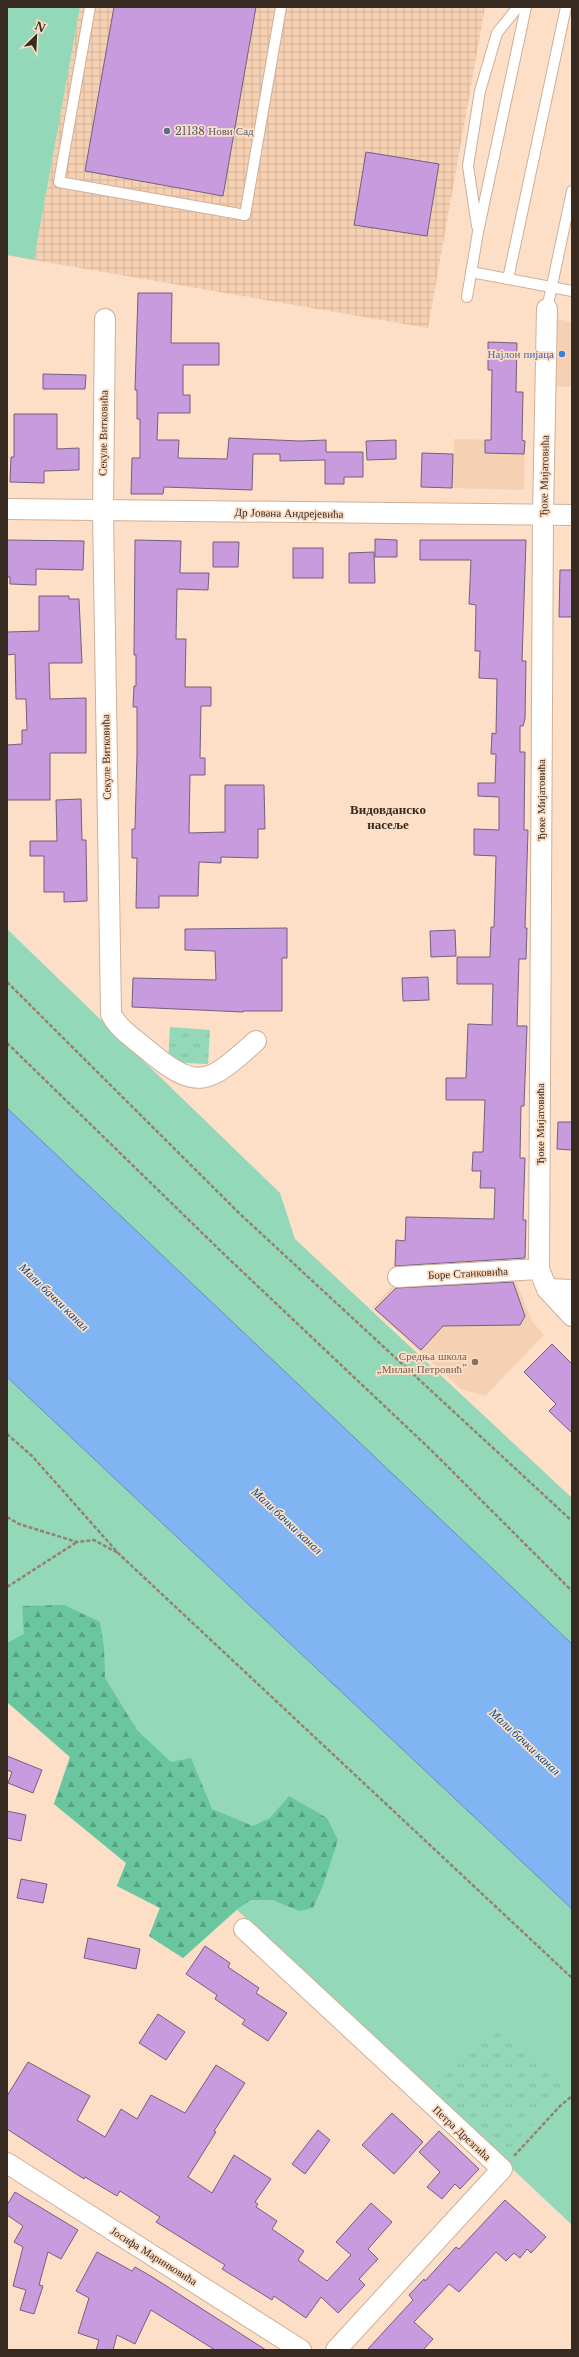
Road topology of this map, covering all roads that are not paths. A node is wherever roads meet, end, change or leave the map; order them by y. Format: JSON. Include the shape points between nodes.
{"nodes":[{"id":1,"x":90,"y":7,"type":"edge"},
{"id":2,"x":281,"y":7,"type":"edge"},
{"id":3,"x":518,"y":7,"type":"edge"},
{"id":4,"x":526,"y":7,"type":"edge"},
{"id":5,"x":566,"y":7,"type":"edge"},
{"id":6,"x":572,"y":192,"type":"edge"},
{"id":7,"x":478,"y":232,"type":"junction"},
{"id":8,"x":471,"y":272,"type":"junction"},
{"id":9,"x":508,"y":279,"type":"junction"},
{"id":10,"x":552,"y":287,"type":"junction"},
{"id":11,"x":572,"y":291,"type":"edge"},
{"id":12,"x":467,"y":296,"type":"dead end"},
{"id":13,"x":547,"y":309,"type":"joint"},
{"id":14,"x":105,"y":319,"type":"dead end"},
{"id":15,"x":7,"y":509,"type":"edge"},
{"id":16,"x":103,"y":511,"type":"junction"},
{"id":17,"x":543,"y":515,"type":"junction"},
{"id":18,"x":572,"y":515,"type":"edge"},
{"id":19,"x":256,"y":1041,"type":"dead end"},
{"id":20,"x":539,"y":1269,"type":"junction"},
{"id":21,"x":398,"y":1277,"type":"dead end"},
{"id":22,"x":547,"y":1289,"type":"junction"},
{"id":23,"x":572,"y":1290,"type":"edge"},
{"id":24,"x":572,"y":1316,"type":"edge"},
{"id":25,"x":244,"y":1929,"type":"dead end"},
{"id":26,"x":7,"y":2163,"type":"edge"},
{"id":27,"x":301,"y":2350,"type":"edge"},
{"id":28,"x":336,"y":2350,"type":"edge"}],
"edges":[{"from":1,"to":2,"type":"lane","via":[[59,182],[245,215]]},
{"from":3,"to":7,"type":"lane","via":[[497,33],[480,91],[468,166]]},
{"from":4,"to":7,"type":"lane"},
{"from":5,"to":9,"type":"lane"},
{"from":6,"to":10,"type":"lane"},
{"from":7,"to":8,"type":"lane"},
{"from":8,"to":9,"type":"lane"},
{"from":8,"to":12,"type":"lane"},
{"from":9,"to":10,"type":"lane"},
{"from":10,"to":11,"type":"lane"},
{"from":10,"to":13,"type":"lane"},
{"from":13,"to":17,"type":"street","name":"Ђоке Мијатовића"},
{"from":14,"to":16,"type":"street","name":"Секуле Витковића"},
{"from":15,"to":16,"type":"street","name":"Др Јована Андрејевића"},
{"from":16,"to":17,"type":"street","name":"Др Јована Андрејевића"},
{"from":16,"to":19,"type":"street","name":"Секуле Витковића","via":[[111,1014],[118,1025],[165,1065],[190,1077],[212,1075],[225,1069]]},
{"from":17,"to":18,"type":"street","name":"Др Јована Андрејевића"},
{"from":17,"to":20,"type":"street","name":"Ђоке Мијатовића"},
{"from":20,"to":21,"type":"street","name":"Боре Станковића"},
{"from":20,"to":22,"type":"street","name":"Ђоке Мијатовића"},
{"from":22,"to":23,"type":"street"},
{"from":22,"to":24,"type":"street"},
{"from":25,"to":28,"type":"street","name":"Петра Дрезгића","via":[[502,2169]]},
{"from":26,"to":27,"type":"street","name":"Јосифа Маринковића"}]}
